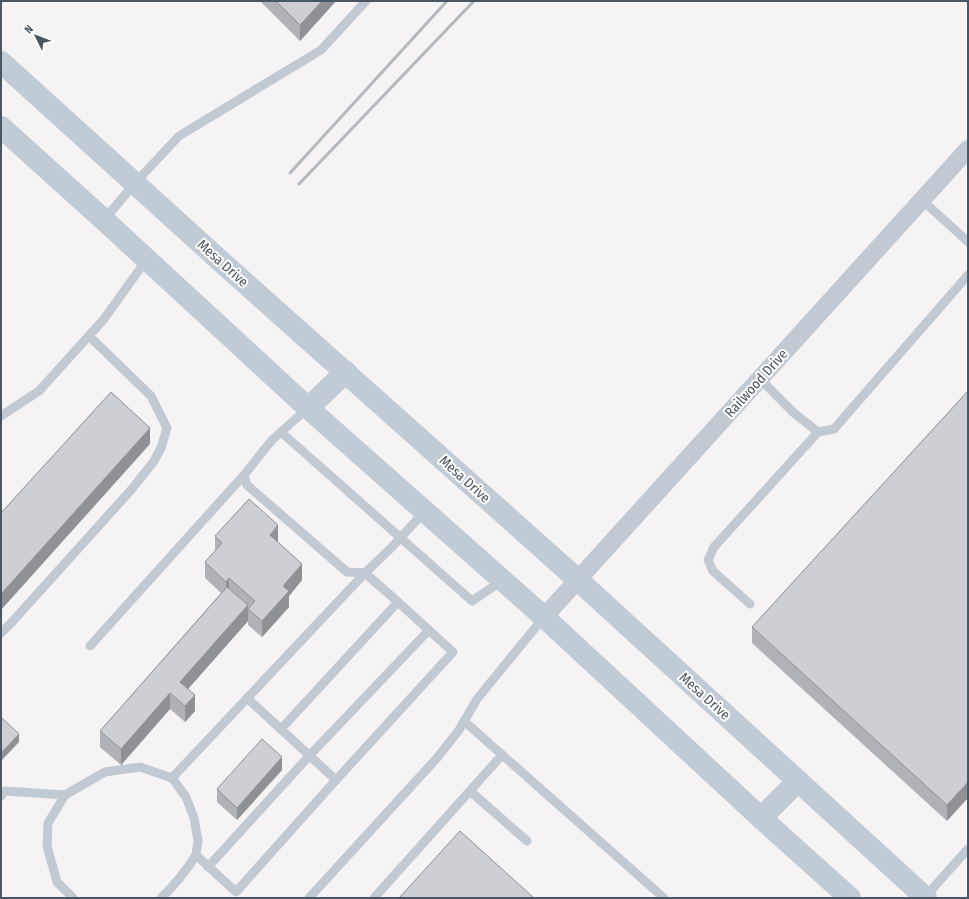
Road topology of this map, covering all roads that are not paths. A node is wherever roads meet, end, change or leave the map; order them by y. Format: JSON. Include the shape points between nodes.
{"nodes":[{"id":1,"x":366,"y":1,"type":"edge"},
{"id":2,"x":1,"y":62,"type":"edge"},
{"id":3,"x":1,"y":127,"type":"edge"},
{"id":4,"x":968,"y":150,"type":"edge"},
{"id":5,"x":135,"y":183,"type":"junction"},
{"id":6,"x":922,"y":200,"type":"junction"},
{"id":7,"x":104,"y":220,"type":"junction"},
{"id":8,"x":968,"y":242,"type":"edge"},
{"id":9,"x":147,"y":259,"type":"junction"},
{"id":10,"x":968,"y":275,"type":"edge"},
{"id":11,"x":89,"y":336,"type":"junction"},
{"id":12,"x":346,"y":372,"type":"junction"},
{"id":13,"x":760,"y":379,"type":"junction"},
{"id":14,"x":308,"y":408,"type":"junction"},
{"id":15,"x":1,"y":416,"type":"edge"},
{"id":16,"x":281,"y":432,"type":"junction"},
{"id":17,"x":818,"y":432,"type":"junction"},
{"id":18,"x":244,"y":475,"type":"junction"},
{"id":19,"x":425,"y":512,"type":"junction"},
{"id":20,"x":401,"y":538,"type":"junction"},
{"id":21,"x":365,"y":573,"type":"junction"},
{"id":22,"x":503,"y":580,"type":"junction"},
{"id":23,"x":578,"y":580,"type":"junction"},
{"id":24,"x":398,"y":602,"type":"junction"},
{"id":25,"x":750,"y":604,"type":"dead end"},
{"id":26,"x":544,"y":617,"type":"junction"},
{"id":27,"x":429,"y":630,"type":"junction"},
{"id":28,"x":1,"y":633,"type":"edge"},
{"id":29,"x":90,"y":646,"type":"dead end"},
{"id":30,"x":247,"y":698,"type":"junction"},
{"id":31,"x":464,"y":721,"type":"junction"},
{"id":32,"x":281,"y":729,"type":"junction"},
{"id":33,"x":310,"y":755,"type":"junction"},
{"id":34,"x":502,"y":755,"type":"junction"},
{"id":35,"x":172,"y":778,"type":"junction"},
{"id":36,"x":336,"y":780,"type":"junction"},
{"id":37,"x":798,"y":781,"type":"junction"},
{"id":38,"x":470,"y":792,"type":"junction"},
{"id":39,"x":65,"y":794,"type":"junction"},
{"id":40,"x":1,"y":796,"type":"edge"},
{"id":41,"x":761,"y":818,"type":"junction"},
{"id":42,"x":527,"y":841,"type":"dead end"},
{"id":43,"x":968,"y":849,"type":"edge"},
{"id":44,"x":196,"y":855,"type":"junction"},
{"id":45,"x":208,"y":867,"type":"junction"},
{"id":46,"x":925,"y":897,"type":"edge"},
{"id":47,"x":73,"y":898,"type":"edge"},
{"id":48,"x":161,"y":898,"type":"edge"},
{"id":49,"x":309,"y":898,"type":"edge"},
{"id":50,"x":374,"y":898,"type":"edge"},
{"id":51,"x":664,"y":898,"type":"edge"},
{"id":52,"x":850,"y":898,"type":"edge"}],
"edges":[{"from":1,"to":5,"type":"lane","via":[[321,50],[180,136]]},
{"from":2,"to":5,"type":"main road","name":"Mesa Drive"},
{"from":3,"to":7,"type":"main road"},
{"from":4,"to":6,"type":"street","name":"Railwood Drive"},
{"from":5,"to":7,"type":"lane"},
{"from":5,"to":12,"type":"main road","name":"Mesa Drive"},
{"from":6,"to":8,"type":"lane"},
{"from":6,"to":13,"type":"street","name":"Railwood Drive"},
{"from":7,"to":9,"type":"main road"},
{"from":9,"to":11,"type":"lane"},
{"from":9,"to":14,"type":"main road"},
{"from":10,"to":17,"type":"lane","via":[[834,429]]},
{"from":11,"to":15,"type":"lane","via":[[39,390]]},
{"from":11,"to":28,"type":"lane","via":[[151,396],[167,428],[163,442],[154,461],[131,490]]},
{"from":12,"to":14,"type":"main road"},
{"from":12,"to":23,"type":"main road","name":"Mesa Drive"},
{"from":13,"to":17,"type":"lane","via":[[794,413]]},
{"from":13,"to":23,"type":"street","name":"Railwood Drive"},
{"from":14,"to":16,"type":"lane"},
{"from":14,"to":19,"type":"main road"},
{"from":16,"to":18,"type":"lane"},
{"from":16,"to":20,"type":"lane"},
{"from":17,"to":25,"type":"lane","via":[[714,547],[708,560],[713,571]]},
{"from":18,"to":21,"type":"lane","via":[[247,485],[347,572]]},
{"from":18,"to":29,"type":"lane"},
{"from":19,"to":20,"type":"lane"},
{"from":19,"to":22,"type":"main road"},
{"from":20,"to":21,"type":"lane"},
{"from":20,"to":22,"type":"lane","via":[[472,601]]},
{"from":21,"to":24,"type":"lane"},
{"from":21,"to":30,"type":"lane"},
{"from":22,"to":26,"type":"main road"},
{"from":23,"to":26,"type":"street","name":"Railwood Drive"},
{"from":23,"to":37,"type":"main road","name":"Mesa Drive"},
{"from":24,"to":27,"type":"lane"},
{"from":24,"to":32,"type":"lane"},
{"from":26,"to":31,"type":"lane","via":[[477,699]]},
{"from":26,"to":41,"type":"main road"},
{"from":27,"to":33,"type":"lane"},
{"from":27,"to":36,"type":"lane","via":[[453,652]]},
{"from":30,"to":32,"type":"lane"},
{"from":30,"to":35,"type":"lane"},
{"from":31,"to":34,"type":"lane"},
{"from":31,"to":49,"type":"lane","via":[[437,758]]},
{"from":32,"to":33,"type":"lane"},
{"from":33,"to":36,"type":"lane"},
{"from":33,"to":45,"type":"lane"},
{"from":34,"to":38,"type":"lane"},
{"from":34,"to":51,"type":"lane"},
{"from":35,"to":39,"type":"lane","via":[[140,767],[105,772]]},
{"from":35,"to":44,"type":"lane","via":[[186,797],[194,818],[198,841]]},
{"from":36,"to":45,"type":"lane","via":[[236,892]]},
{"from":37,"to":41,"type":"main road"},
{"from":37,"to":46,"type":"main road","name":"Mesa Drive"},
{"from":38,"to":42,"type":"lane"},
{"from":38,"to":50,"type":"lane"},
{"from":39,"to":40,"type":"lane","via":[[5,792]]},
{"from":39,"to":47,"type":"lane","via":[[48,823],[47,846],[57,882]]},
{"from":41,"to":52,"type":"main road"},
{"from":43,"to":46,"type":"lane"},
{"from":44,"to":45,"type":"lane"},
{"from":44,"to":48,"type":"lane","via":[[176,883]]}]}
